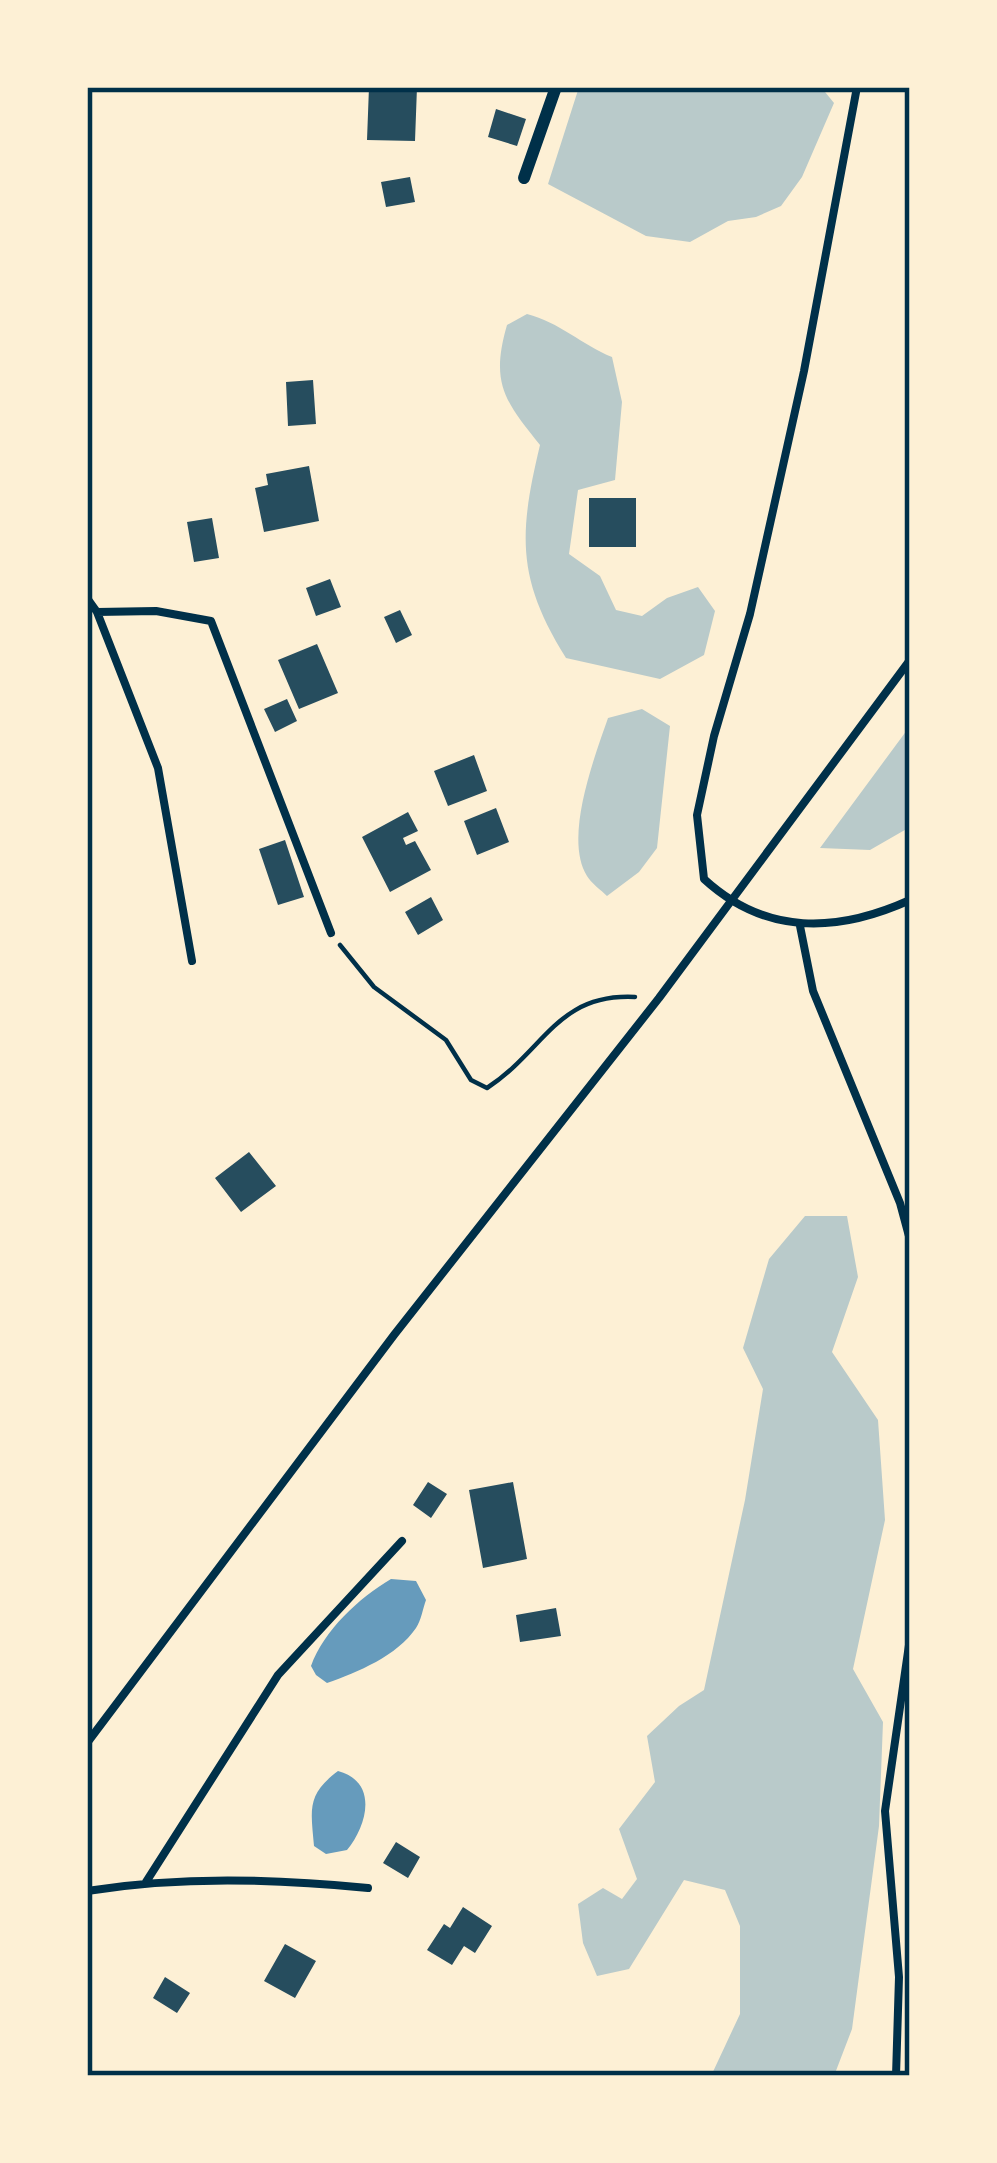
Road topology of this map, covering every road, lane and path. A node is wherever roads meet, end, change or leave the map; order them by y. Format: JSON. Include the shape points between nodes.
{"nodes":[{"id":1,"x":556,"y":87,"type":"edge"},
{"id":2,"x":856,"y":87,"type":"edge"},
{"id":3,"x":524,"y":178,"type":"dead end"},
{"id":4,"x":87,"y":598,"type":"edge"},
{"id":5,"x":97,"y":612,"type":"junction"},
{"id":6,"x":910,"y":660,"type":"edge"},
{"id":7,"x":910,"y":900,"type":"edge"},
{"id":8,"x":729,"y":902,"type":"junction"},
{"id":9,"x":800,"y":926,"type":"junction"},
{"id":10,"x":331,"y":933,"type":"joint"},
{"id":11,"x":192,"y":961,"type":"dead end"},
{"id":12,"x":659,"y":998,"type":"junction"},
{"id":13,"x":910,"y":1240,"type":"edge"},
{"id":14,"x":402,"y":1541,"type":"dead end"},
{"id":15,"x":910,"y":1638,"type":"edge"},
{"id":16,"x":87,"y":1743,"type":"edge"},
{"id":17,"x":146,"y":1882,"type":"junction"},
{"id":18,"x":368,"y":1888,"type":"dead end"},
{"id":19,"x":87,"y":1892,"type":"edge"},
{"id":20,"x":896,"y":2076,"type":"edge"}],
"edges":[{"from":1,"to":3,"type":"street"},
{"from":2,"to":8,"type":"lane","via":[[804,371],[698,815],[704,880]]},
{"from":4,"to":5,"type":"lane"},
{"from":5,"to":10,"type":"lane","via":[[211,621]]},
{"from":5,"to":11,"type":"lane","via":[[158,767]]},
{"from":6,"to":8,"type":"lane"},
{"from":7,"to":9,"type":"lane","via":[[839,924]]},
{"from":8,"to":9,"type":"lane"},
{"from":8,"to":12,"type":"lane"},
{"from":9,"to":13,"type":"lane","via":[[813,991]]},
{"from":10,"to":12,"type":"path","via":[[374,987],[446,1040],[471,1080],[488,1088],[568,1011],[607,995]]},
{"from":12,"to":16,"type":"lane"},
{"from":14,"to":17,"type":"lane","via":[[278,1675]]},
{"from":15,"to":20,"type":"lane","via":[[885,1811],[899,1977]]},
{"from":17,"to":18,"type":"lane"},
{"from":17,"to":19,"type":"lane"}]}
